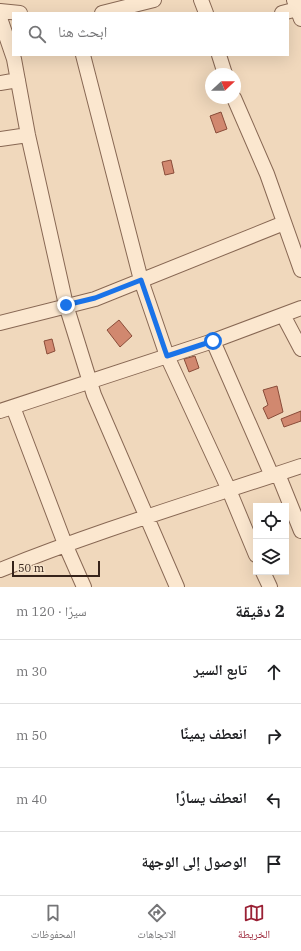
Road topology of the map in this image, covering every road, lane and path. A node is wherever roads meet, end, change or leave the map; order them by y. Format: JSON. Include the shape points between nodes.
{"nodes":[{"id":1,"x":154,"y":0,"type":"edge"},
{"id":2,"x":201,"y":0,"type":"edge"},
{"id":3,"x":298,"y":9,"type":"edge"},
{"id":4,"x":0,"y":11,"type":"edge"},
{"id":5,"x":12,"y":12,"type":"edge"},
{"id":6,"x":106,"y":12,"type":"edge"},
{"id":7,"x":206,"y":12,"type":"edge"},
{"id":8,"x":286,"y":12,"type":"edge"},
{"id":9,"x":0,"y":18,"type":"edge"},
{"id":10,"x":12,"y":54,"type":"edge"},
{"id":11,"x":13,"y":56,"type":"edge"},
{"id":12,"x":83,"y":56,"type":"edge"},
{"id":13,"x":219,"y":56,"type":"edge"},
{"id":14,"x":223,"y":68,"type":"edge"},
{"id":15,"x":18,"y":80,"type":"junction"},
{"id":16,"x":0,"y":83,"type":"edge"},
{"id":17,"x":237,"y":104,"type":"edge"},
{"id":18,"x":28,"y":135,"type":"junction"},
{"id":19,"x":0,"y":139,"type":"edge"},
{"id":20,"x":284,"y":223,"type":"junction"},
{"id":21,"x":301,"y":270,"type":"edge"},
{"id":22,"x":141,"y":280,"type":"junction"},
{"id":23,"x":66,"y":305,"type":"junction"},
{"id":24,"x":301,"y":308,"type":"edge"},
{"id":25,"x":283,"y":315,"type":"junction"},
{"id":26,"x":0,"y":323,"type":"edge"},
{"id":27,"x":213,"y":341,"type":"junction"},
{"id":28,"x":301,"y":350,"type":"edge"},
{"id":29,"x":167,"y":356,"type":"junction"},
{"id":30,"x":89,"y":382,"type":"junction"},
{"id":31,"x":7,"y":409,"type":"edge"},
{"id":32,"x":301,"y":466,"type":"edge"},
{"id":33,"x":275,"y":475,"type":"junction"},
{"id":34,"x":229,"y":490,"type":"junction"},
{"id":35,"x":146,"y":516,"type":"junction"},
{"id":36,"x":301,"y":532,"type":"edge"},
{"id":37,"x":65,"y":544,"type":"junction"},
{"id":38,"x":253,"y":548,"type":"edge"},
{"id":39,"x":0,"y":570,"type":"edge"},
{"id":40,"x":264,"y":575,"type":"edge"},
{"id":41,"x":84,"y":587,"type":"edge"},
{"id":42,"x":177,"y":587,"type":"edge"},
{"id":43,"x":270,"y":587,"type":"edge"}],
"edges":[{"from":1,"to":6,"type":"street"},
{"from":2,"to":7,"type":"street"},
{"from":3,"to":8,"type":"street"},
{"from":4,"to":5,"type":"street"},
{"from":9,"to":10,"type":"street"},
{"from":11,"to":15,"type":"street"},
{"from":12,"to":22,"type":"street"},
{"from":13,"to":14,"type":"street"},
{"from":15,"to":16,"type":"street"},
{"from":15,"to":18,"type":"street"},
{"from":17,"to":20,"type":"street","via":[[268,174]]},
{"from":18,"to":19,"type":"street"},
{"from":18,"to":23,"type":"street"},
{"from":20,"to":21,"type":"street"},
{"from":20,"to":22,"type":"street"},
{"from":22,"to":23,"type":"street","via":[[95,298]]},
{"from":22,"to":29,"type":"street"},
{"from":23,"to":26,"type":"street"},
{"from":23,"to":30,"type":"street"},
{"from":24,"to":25,"type":"street"},
{"from":25,"to":27,"type":"street"},
{"from":25,"to":28,"type":"street"},
{"from":27,"to":29,"type":"street"},
{"from":27,"to":33,"type":"street"},
{"from":29,"to":30,"type":"street"},
{"from":29,"to":34,"type":"street"},
{"from":30,"to":31,"type":"street"},
{"from":30,"to":35,"type":"street"},
{"from":31,"to":37,"type":"street"},
{"from":32,"to":33,"type":"street"},
{"from":33,"to":34,"type":"street"},
{"from":33,"to":36,"type":"street"},
{"from":34,"to":35,"type":"street"},
{"from":34,"to":38,"type":"street"},
{"from":35,"to":37,"type":"street"},
{"from":35,"to":42,"type":"street"},
{"from":37,"to":39,"type":"street"},
{"from":37,"to":41,"type":"street"},
{"from":40,"to":43,"type":"street"}]}
